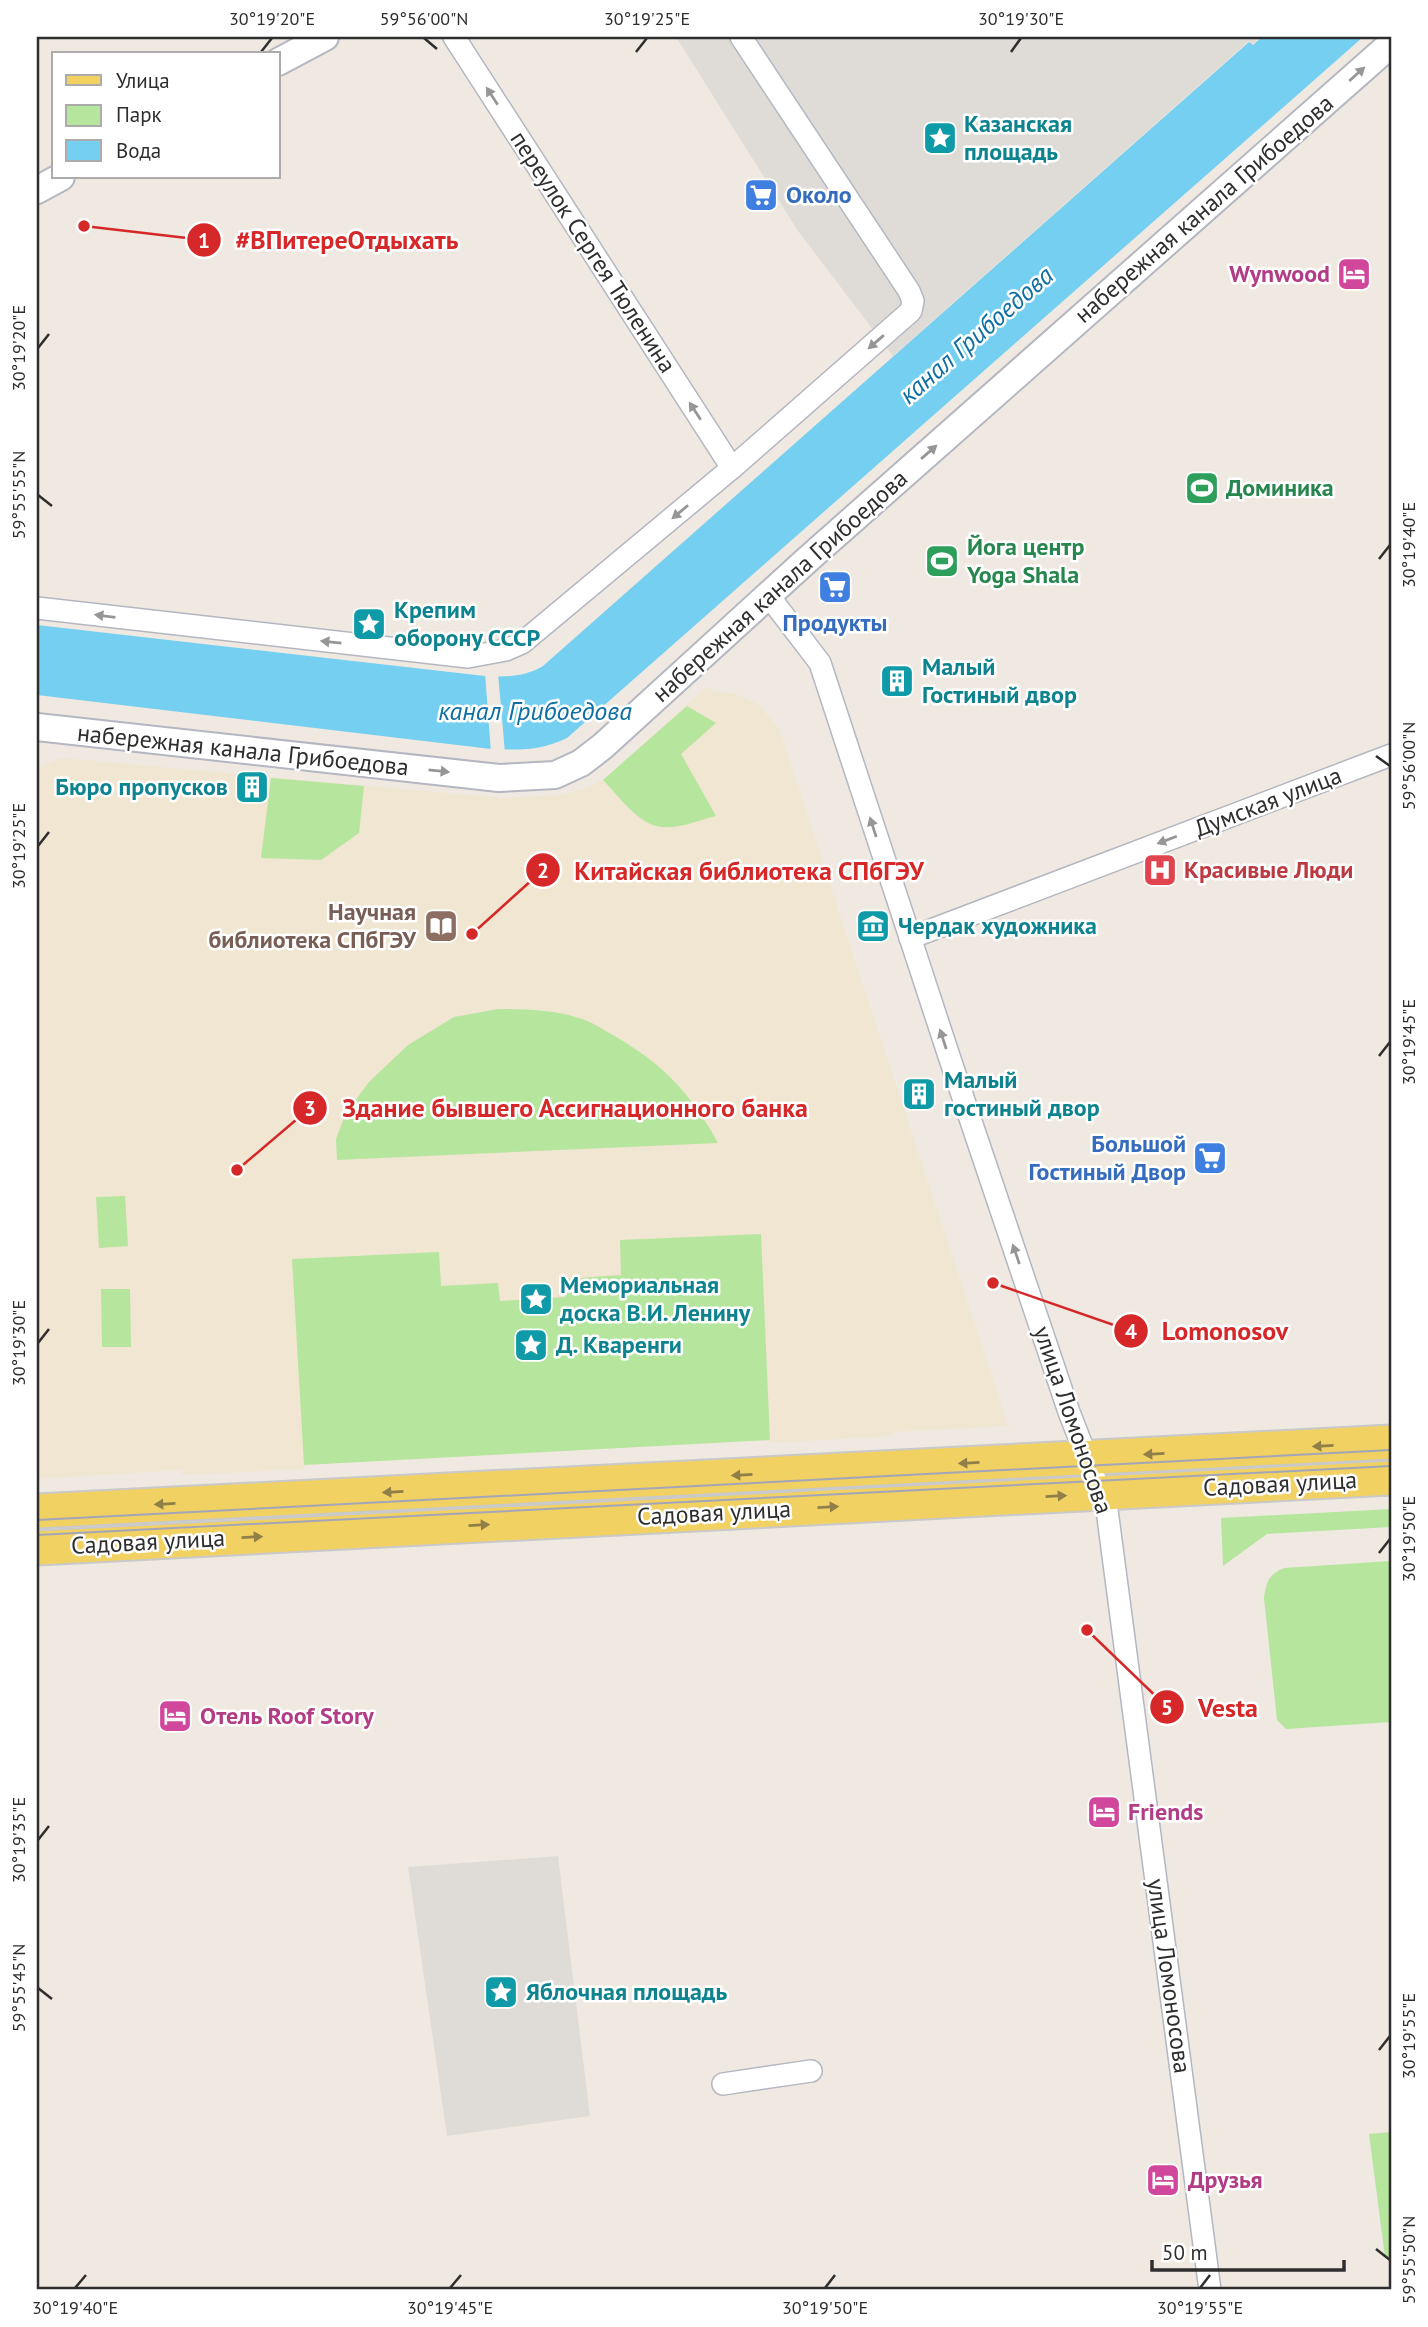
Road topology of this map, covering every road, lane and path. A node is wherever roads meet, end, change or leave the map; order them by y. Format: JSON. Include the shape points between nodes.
{"nodes":[{"id":1,"x":325,"y":37,"type":"edge"},
{"id":2,"x":454,"y":37,"type":"edge"},
{"id":3,"x":741,"y":37,"type":"edge"},
{"id":4,"x":1391,"y":44,"type":"edge"},
{"id":5,"x":280,"y":60,"type":"edge"},
{"id":6,"x":59,"y":178,"type":"edge"},
{"id":7,"x":37,"y":190,"type":"edge"},
{"id":8,"x":732,"y":468,"type":"junction"},
{"id":9,"x":768,"y":595,"type":"junction"},
{"id":10,"x":37,"y":608,"type":"edge"},
{"id":11,"x":37,"y":727,"type":"edge"},
{"id":12,"x":1391,"y":755,"type":"edge"},
{"id":13,"x":910,"y":938,"type":"junction"},
{"id":14,"x":1391,"y":1442,"type":"edge"},
{"id":15,"x":1086,"y":1457,"type":"junction"},
{"id":16,"x":1391,"y":1478,"type":"edge"},
{"id":17,"x":1100,"y":1493,"type":"junction"},
{"id":18,"x":37,"y":1511,"type":"edge"},
{"id":19,"x":37,"y":1548,"type":"edge"},
{"id":20,"x":811,"y":2071,"type":"dead end"},
{"id":21,"x":723,"y":2084,"type":"dead end"},
{"id":22,"x":1210,"y":2290,"type":"edge"}],
"edges":[{"from":1,"to":5,"type":"street"},
{"from":8,"to":2,"type":"street","name":"переулок Сергея Тюленина","one_way":true},
{"from":3,"to":8,"type":"street","one_way":true,"via":[[913,301],[911,311]]},
{"from":9,"to":4,"type":"street","name":"набережная канала Грибоедова","one_way":true},
{"from":6,"to":7,"type":"street"},
{"from":8,"to":10,"type":"street","one_way":true,"via":[[522,643],[490,654],[468,657]]},
{"from":11,"to":9,"type":"street","name":"набережная канала Грибоедова","one_way":true,"via":[[499,778],[555,775],[603,746]]},
{"from":13,"to":9,"type":"street","name":"улица Ломоносова","one_way":true,"via":[[820,663]]},
{"from":12,"to":13,"type":"street","name":"Думская улица","one_way":true},
{"from":15,"to":13,"type":"street","name":"улица Ломоносова","one_way":true},
{"from":14,"to":15,"type":"main road","name":"Садовая улица","one_way":true},
{"from":15,"to":17,"type":"street","name":"улица Ломоносова"},
{"from":15,"to":18,"type":"main road","name":"Садовая улица","one_way":true},
{"from":16,"to":17,"type":"main road","name":"Садовая улица"},
{"from":19,"to":17,"type":"main road","name":"Садовая улица","one_way":true},
{"from":17,"to":22,"type":"street","name":"улица Ломоносова","via":[[1108,1520]]},
{"from":20,"to":21,"type":"street"}]}
